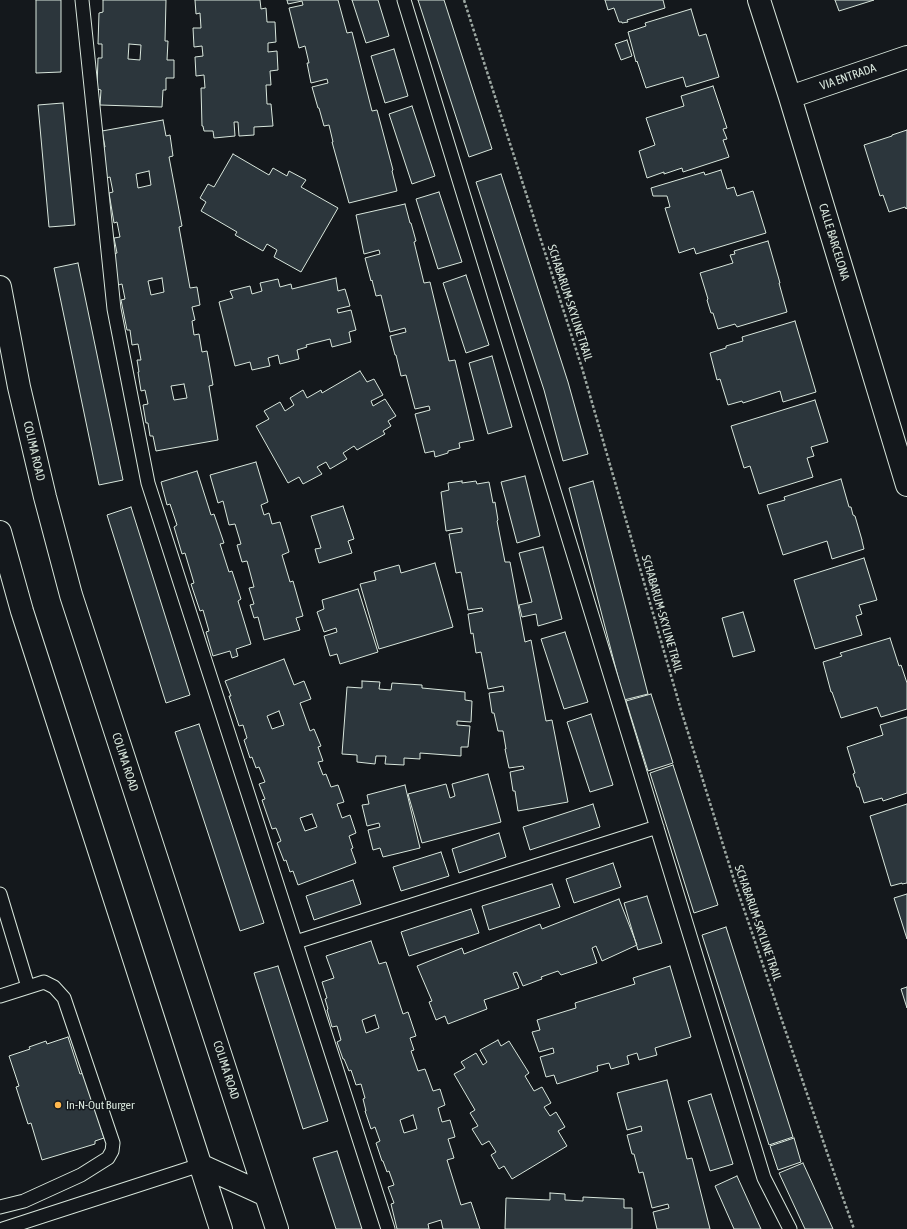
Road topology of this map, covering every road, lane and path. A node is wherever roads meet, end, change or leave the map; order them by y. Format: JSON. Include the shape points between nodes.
{"nodes":[{"id":1,"x":82,"y":0,"type":"edge"},
{"id":2,"x":404,"y":0,"type":"edge"},
{"id":3,"x":464,"y":0,"type":"edge"},
{"id":4,"x":759,"y":0,"type":"edge"},
{"id":5,"x":907,"y":57,"type":"edge"},
{"id":6,"x":790,"y":97,"type":"junction"},
{"id":7,"x":0,"y":287,"type":"edge"},
{"id":8,"x":905,"y":473,"type":"edge"},
{"id":9,"x":0,"y":532,"type":"edge"},
{"id":10,"x":657,"y":827,"type":"junction"},
{"id":11,"x":0,"y":894,"type":"edge"},
{"id":12,"x":4,"y":918,"type":"edge"},
{"id":13,"x":296,"y":942,"type":"junction"},
{"id":14,"x":28,"y":987,"type":"junction"},
{"id":15,"x":0,"y":996,"type":"edge"},
{"id":16,"x":200,"y":1165,"type":"junction"},
{"id":17,"x":266,"y":1195,"type":"junction"},
{"id":18,"x":0,"y":1207,"type":"edge"},
{"id":19,"x":3,"y":1229,"type":"edge"},
{"id":20,"x":221,"y":1229,"type":"edge"},
{"id":21,"x":277,"y":1229,"type":"edge"},
{"id":22,"x":388,"y":1229,"type":"edge"},
{"id":23,"x":790,"y":1229,"type":"edge"},
{"id":24,"x":854,"y":1229,"type":"edge"}],
"edges":[{"from":1,"to":13,"type":"lane","via":[[114,309],[148,483]]},
{"from":2,"to":10,"type":"lane"},
{"from":3,"to":24,"type":"path","name":"SCHABARUM-SKYLINE TRAIL","via":[[582,368],[681,710],[734,880]]},
{"from":4,"to":6,"type":"main road","name":"CALLE BARCELONA"},
{"from":5,"to":6,"type":"main road","name":"VIA ENTRADA"},
{"from":6,"to":8,"type":"main road","name":"CALLE BARCELONA"},
{"from":7,"to":17,"type":"main road","name":"COLIMA ROAD","via":[[19,387],[71,595]]},
{"from":9,"to":16,"type":"main road","via":[[25,619]]},
{"from":10,"to":13,"type":"lane"},
{"from":10,"to":23,"type":"lane","via":[[764,1178]]},
{"from":11,"to":12,"type":"lane"},
{"from":12,"to":14,"type":"lane"},
{"from":13,"to":22,"type":"lane"},
{"from":14,"to":15,"type":"lane"},
{"from":14,"to":18,"type":"lane","via":[[44,982],[54,986],[64,998],[113,1143],[112,1151],[108,1158],[81,1175],[24,1201]]},
{"from":16,"to":17,"type":"main road"},
{"from":16,"to":19,"type":"lane"},
{"from":16,"to":20,"type":"main road"},
{"from":17,"to":21,"type":"main road","name":"COLIMA ROAD"}]}
